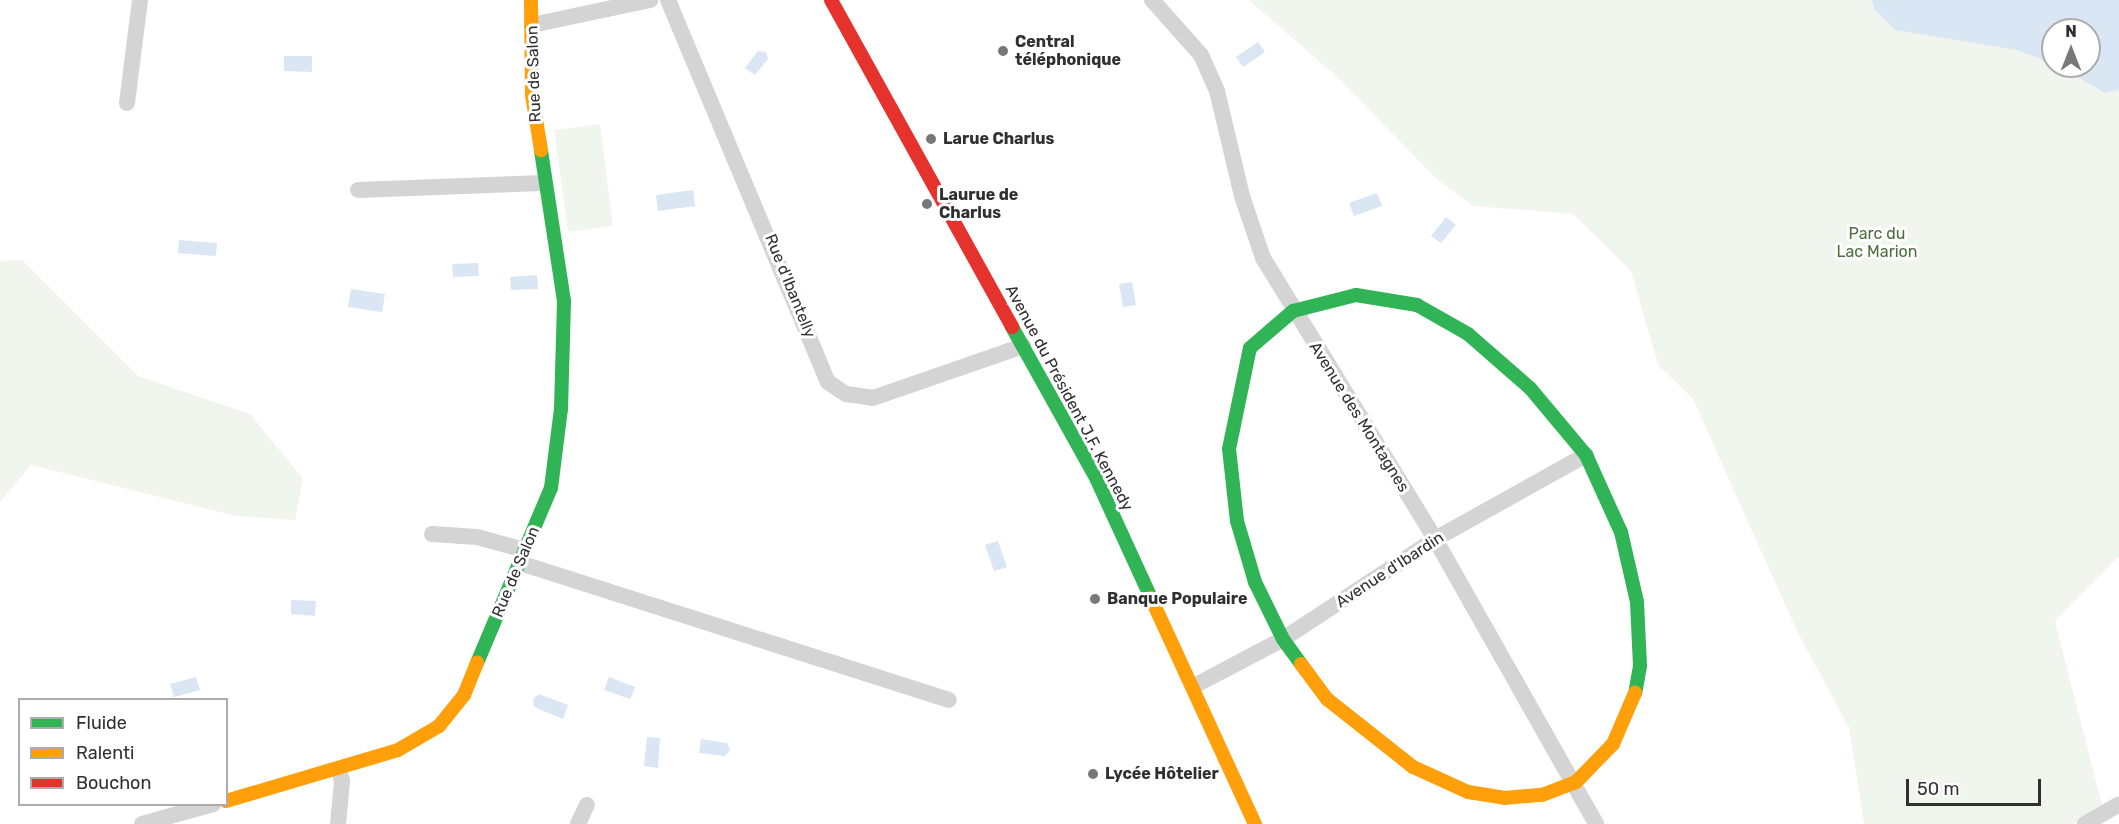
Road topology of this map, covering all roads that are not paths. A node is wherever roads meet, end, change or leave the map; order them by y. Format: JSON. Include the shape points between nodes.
{"nodes":[{"id":1,"x":140,"y":0,"type":"edge"},
{"id":2,"x":531,"y":0,"type":"edge"},
{"id":3,"x":650,"y":0,"type":"edge"},
{"id":4,"x":668,"y":0,"type":"edge"},
{"id":5,"x":831,"y":0,"type":"edge"},
{"id":6,"x":1152,"y":0,"type":"edge"},
{"id":7,"x":532,"y":26,"type":"junction"},
{"id":8,"x":127,"y":103,"type":"dead end"},
{"id":9,"x":543,"y":183,"type":"junction"},
{"id":10,"x":358,"y":190,"type":"dead end"},
{"id":11,"x":1293,"y":311,"type":"junction"},
{"id":12,"x":1023,"y":346,"type":"junction"},
{"id":13,"x":1586,"y":455,"type":"junction"},
{"id":14,"x":432,"y":534,"type":"dead end"},
{"id":15,"x":1435,"y":539,"type":"junction"},
{"id":16,"x":523,"y":556,"type":"junction"},
{"id":17,"x":1283,"y":639,"type":"junction"},
{"id":18,"x":1194,"y":686,"type":"junction"},
{"id":19,"x":949,"y":700,"type":"dead end"},
{"id":20,"x":339,"y":769,"type":"junction"},
{"id":21,"x":1576,"y":782,"type":"junction"},
{"id":22,"x":228,"y":800,"type":"edge"},
{"id":23,"x":2119,"y":804,"type":"edge"},
{"id":24,"x":587,"y":805,"type":"dead end"},
{"id":25,"x":206,"y":806,"type":"edge"},
{"id":26,"x":142,"y":824,"type":"edge"},
{"id":27,"x":338,"y":824,"type":"edge"},
{"id":28,"x":578,"y":824,"type":"edge"},
{"id":29,"x":1255,"y":824,"type":"edge"},
{"id":30,"x":1596,"y":824,"type":"edge"},
{"id":31,"x":2085,"y":824,"type":"edge"}],
"edges":[{"from":1,"to":8,"type":"street"},
{"from":2,"to":7,"type":"street","name":"Rue de Salon"},
{"from":3,"to":7,"type":"street"},
{"from":4,"to":12,"type":"street","name":"Rue d'Ibantelly","via":[[828,382],[846,394],[873,398]]},
{"from":5,"to":12,"type":"street","name":"Avenue du Président J.F. Kennedy"},
{"from":6,"to":11,"type":"street","name":"Avenue des Montagnes","via":[[1201,55],[1217,91],[1242,196],[1263,258]]},
{"from":7,"to":9,"type":"street","name":"Rue de Salon","via":[[532,95]]},
{"from":9,"to":10,"type":"street"},
{"from":9,"to":16,"type":"street","name":"Rue de Salon","via":[[564,301],[561,409],[551,488]]},
{"from":11,"to":13,"type":"street","via":[[1356,295],[1417,305],[1468,334],[1530,388]]},
{"from":11,"to":15,"type":"street","name":"Avenue des Montagnes"},
{"from":11,"to":17,"type":"street","via":[[1250,348],[1229,449],[1240,531],[1255,582]]},
{"from":12,"to":18,"type":"street","name":"Avenue du Président J.F. Kennedy","via":[[1097,480]]},
{"from":13,"to":15,"type":"street","name":"Avenue d'Ibardin"},
{"from":13,"to":21,"type":"street","via":[[1621,532],[1637,602],[1640,666],[1635,697],[1613,744]]},
{"from":14,"to":16,"type":"street","via":[[477,537]]},
{"from":15,"to":17,"type":"street","name":"Avenue d'Ibardin"},
{"from":15,"to":21,"type":"street","name":"Avenue des Montagnes"},
{"from":16,"to":19,"type":"street"},
{"from":16,"to":20,"type":"street","name":"Rue de Salon","via":[[464,695],[440,726],[398,750]]},
{"from":17,"to":18,"type":"street","name":"Avenue d'Ibardin"},
{"from":17,"to":21,"type":"street","via":[[1327,699],[1413,767],[1468,792],[1504,798],[1542,795]]},
{"from":18,"to":29,"type":"street","name":"Avenue du Président J.F. Kennedy"},
{"from":20,"to":22,"type":"street","name":"Rue de Salon"},
{"from":20,"to":27,"type":"street","via":[[342,781]]},
{"from":21,"to":30,"type":"street","name":"Avenue des Montagnes"},
{"from":23,"to":31,"type":"street"},
{"from":24,"to":28,"type":"street"},
{"from":25,"to":26,"type":"street"}]}
